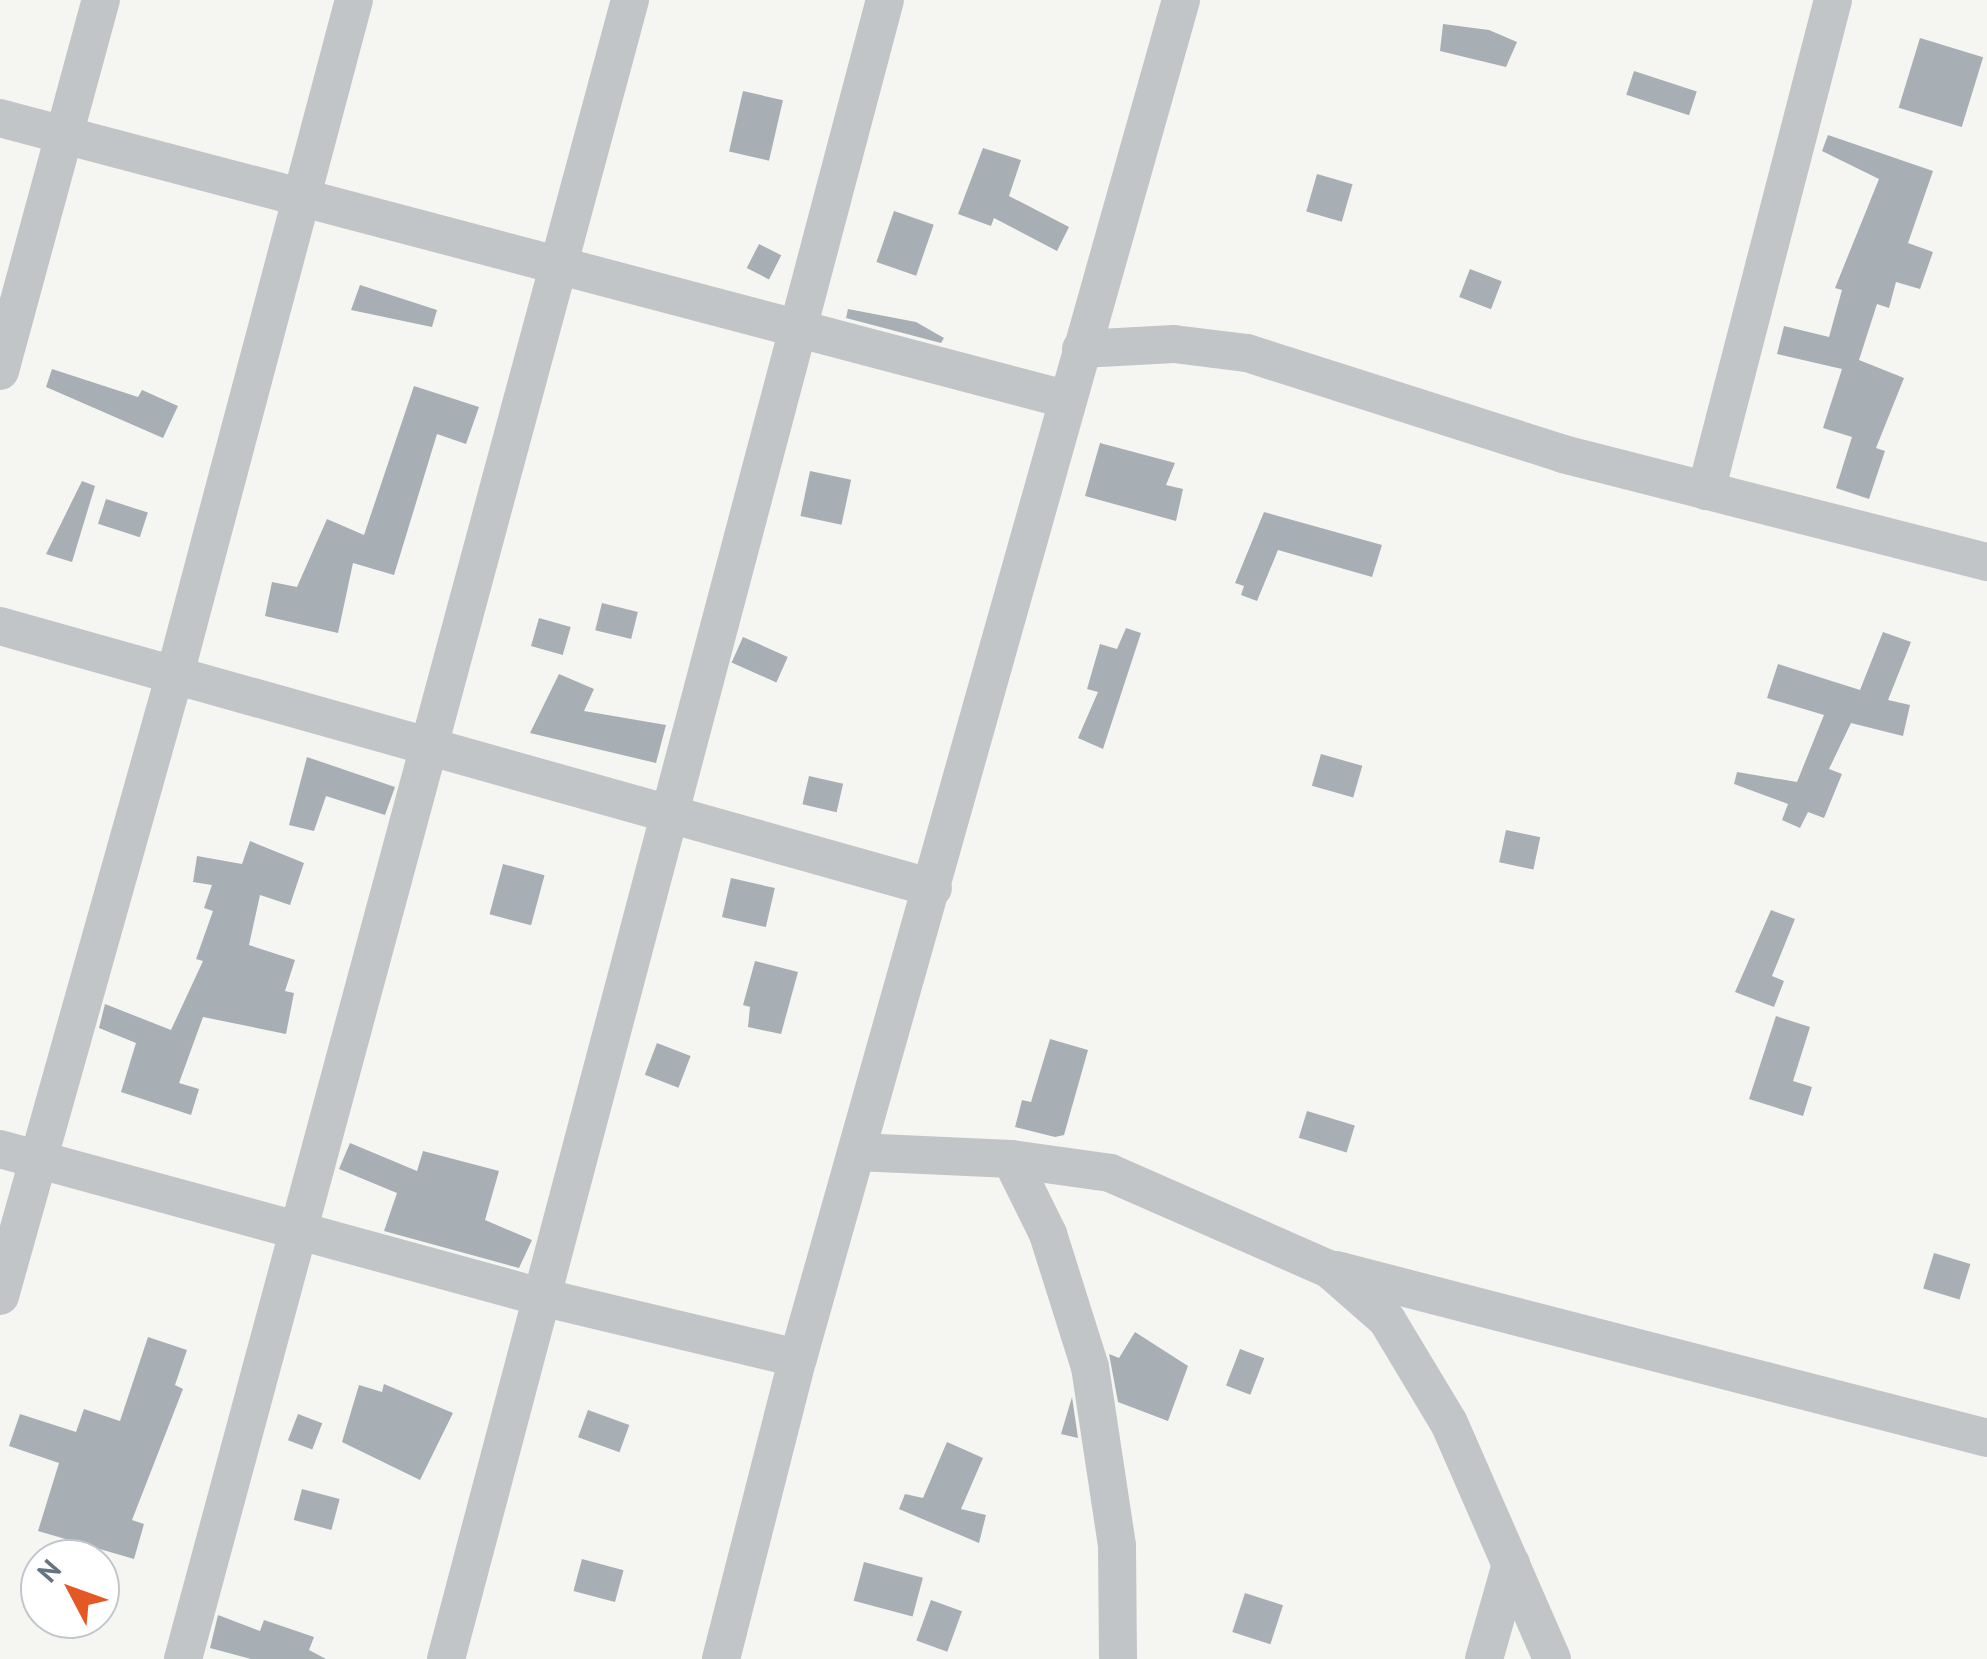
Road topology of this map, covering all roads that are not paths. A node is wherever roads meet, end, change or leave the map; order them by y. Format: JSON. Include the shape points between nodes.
{"nodes":[{"id":1,"x":102,"y":0,"type":"edge"},
{"id":2,"x":354,"y":0,"type":"edge"},
{"id":3,"x":630,"y":0,"type":"edge"},
{"id":4,"x":886,"y":0,"type":"edge"},
{"id":5,"x":1180,"y":0,"type":"edge"},
{"id":6,"x":1833,"y":0,"type":"edge"},
{"id":7,"x":0,"y":118,"type":"edge"},
{"id":8,"x":66,"y":135,"type":"junction"},
{"id":9,"x":300,"y":197,"type":"junction"},
{"id":10,"x":558,"y":270,"type":"junction"},
{"id":11,"x":794,"y":328,"type":"junction"},
{"id":12,"x":1081,"y":350,"type":"junction"},
{"id":13,"x":0,"y":371,"type":"edge"},
{"id":14,"x":1066,"y":400,"type":"junction"},
{"id":15,"x":1706,"y":491,"type":"junction"},
{"id":16,"x":1987,"y":562,"type":"edge"},
{"id":17,"x":0,"y":626,"type":"edge"},
{"id":18,"x":175,"y":674,"type":"junction"},
{"id":19,"x":430,"y":744,"type":"junction"},
{"id":20,"x":668,"y":809,"type":"junction"},
{"id":21,"x":932,"y":888,"type":"junction"},
{"id":22,"x":0,"y":1148,"type":"edge"},
{"id":23,"x":857,"y":1152,"type":"junction"},
{"id":24,"x":38,"y":1159,"type":"junction"},
{"id":25,"x":1011,"y":1159,"type":"junction"},
{"id":26,"x":296,"y":1231,"type":"junction"},
{"id":27,"x":1329,"y":1268,"type":"junction"},
{"id":28,"x":0,"y":1296,"type":"edge"},
{"id":29,"x":541,"y":1297,"type":"junction"},
{"id":30,"x":798,"y":1358,"type":"junction"},
{"id":31,"x":1987,"y":1438,"type":"edge"},
{"id":32,"x":1511,"y":1564,"type":"junction"},
{"id":33,"x":184,"y":1659,"type":"edge"},
{"id":34,"x":446,"y":1659,"type":"edge"},
{"id":35,"x":721,"y":1659,"type":"edge"},
{"id":36,"x":1118,"y":1659,"type":"edge"},
{"id":37,"x":1484,"y":1659,"type":"edge"},
{"id":38,"x":1552,"y":1659,"type":"edge"}],
"edges":[{"from":1,"to":8,"type":"street"},
{"from":2,"to":9,"type":"street"},
{"from":3,"to":10,"type":"street"},
{"from":4,"to":11,"type":"street"},
{"from":5,"to":12,"type":"street"},
{"from":6,"to":15,"type":"street"},
{"from":7,"to":8,"type":"street"},
{"from":8,"to":9,"type":"street"},
{"from":8,"to":13,"type":"street"},
{"from":9,"to":10,"type":"street"},
{"from":9,"to":18,"type":"street"},
{"from":10,"to":11,"type":"street"},
{"from":10,"to":19,"type":"street"},
{"from":11,"to":14,"type":"street"},
{"from":11,"to":20,"type":"street"},
{"from":12,"to":14,"type":"street"},
{"from":12,"to":15,"type":"street","via":[[1174,344],[1247,353],[1563,454]]},
{"from":14,"to":21,"type":"street"},
{"from":15,"to":16,"type":"street"},
{"from":17,"to":18,"type":"street"},
{"from":18,"to":19,"type":"street"},
{"from":18,"to":24,"type":"street"},
{"from":19,"to":20,"type":"street"},
{"from":19,"to":26,"type":"street"},
{"from":20,"to":21,"type":"street"},
{"from":20,"to":29,"type":"street"},
{"from":21,"to":23,"type":"street"},
{"from":22,"to":24,"type":"street"},
{"from":23,"to":25,"type":"street"},
{"from":23,"to":30,"type":"street"},
{"from":24,"to":26,"type":"street"},
{"from":24,"to":28,"type":"street"},
{"from":25,"to":27,"type":"street","via":[[1110,1173]]},
{"from":25,"to":36,"type":"street","via":[[1048,1234],[1090,1367],[1117,1546]]},
{"from":26,"to":29,"type":"street"},
{"from":26,"to":33,"type":"street"},
{"from":27,"to":31,"type":"street"},
{"from":27,"to":32,"type":"street","via":[[1386,1320],[1449,1424]]},
{"from":29,"to":30,"type":"street"},
{"from":29,"to":34,"type":"street"},
{"from":30,"to":35,"type":"street"},
{"from":32,"to":37,"type":"street"},
{"from":32,"to":38,"type":"street"}]}
